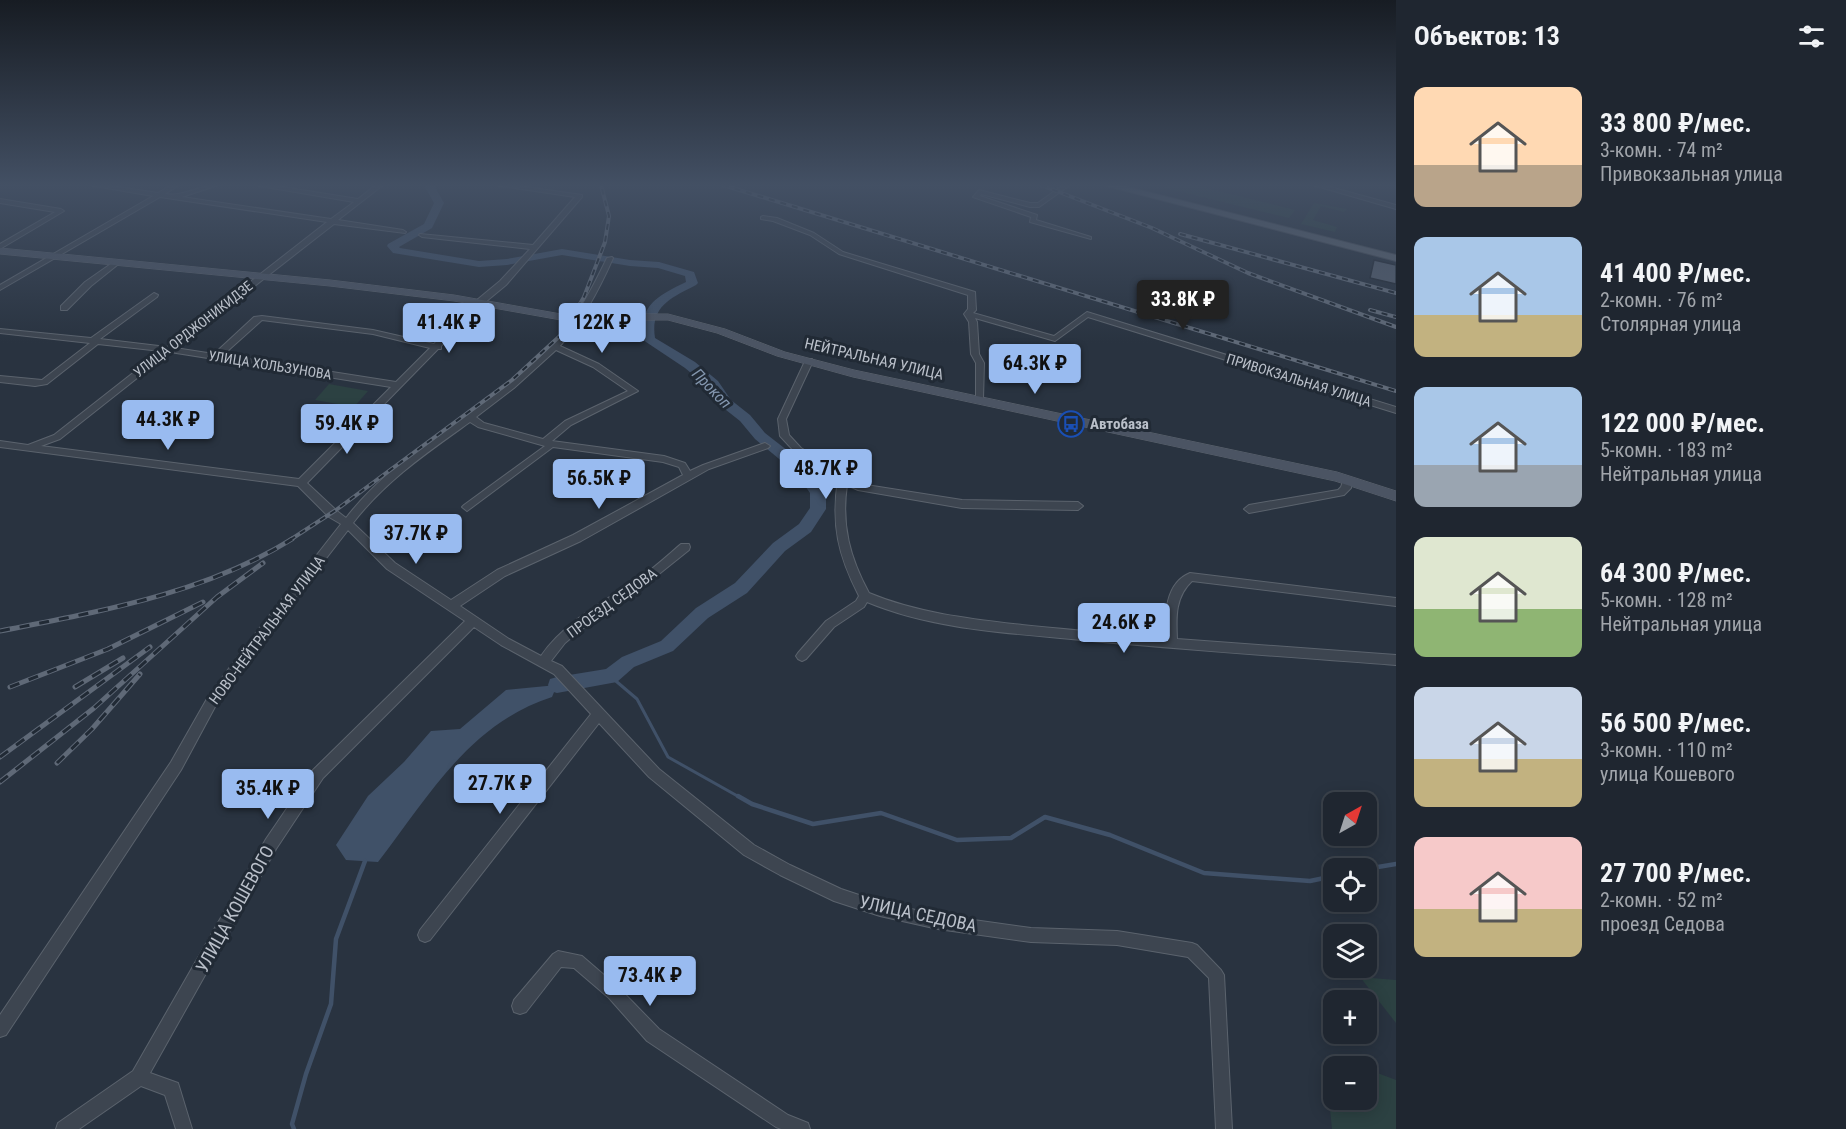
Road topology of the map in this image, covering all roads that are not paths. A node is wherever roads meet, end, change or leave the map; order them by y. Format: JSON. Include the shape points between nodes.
{"nodes":[{"id":1,"x":18,"y":238,"type":"edge"},
{"id":2,"x":85,"y":238,"type":"edge"},
{"id":3,"x":311,"y":238,"type":"edge"},
{"id":4,"x":447,"y":238,"type":"edge"},
{"id":5,"x":543,"y":238,"type":"edge"},
{"id":6,"x":818,"y":238,"type":"edge"},
{"id":7,"x":1316,"y":238,"type":"edge"},
{"id":8,"x":1346,"y":238,"type":"edge"},
{"id":9,"x":535,"y":247,"type":"junction"},
{"id":10,"x":0,"y":249,"type":"edge"},
{"id":11,"x":1396,"y":250,"type":"edge"},
{"id":12,"x":53,"y":256,"type":"junction"},
{"id":13,"x":1396,"y":258,"type":"edge"},
{"id":14,"x":609,"y":260,"type":"dead end"},
{"id":15,"x":117,"y":262,"type":"junction"},
{"id":16,"x":261,"y":276,"type":"junction"},
{"id":17,"x":0,"y":288,"type":"edge"},
{"id":18,"x":154,"y":295,"type":"dead end"},
{"id":19,"x":480,"y":302,"type":"junction"},
{"id":20,"x":64,"y":308,"type":"dead end"},
{"id":21,"x":968,"y":314,"type":"junction"},
{"id":22,"x":579,"y":318,"type":"junction"},
{"id":23,"x":0,"y":331,"type":"edge"},
{"id":24,"x":94,"y":341,"type":"junction"},
{"id":25,"x":438,"y":347,"type":"junction"},
{"id":26,"x":555,"y":347,"type":"junction"},
{"id":27,"x":167,"y":349,"type":"junction"},
{"id":28,"x":217,"y":356,"type":"junction"},
{"id":29,"x":809,"y":361,"type":"junction"},
{"id":30,"x":0,"y":379,"type":"edge"},
{"id":31,"x":397,"y":385,"type":"junction"},
{"id":32,"x":979,"y":399,"type":"junction"},
{"id":33,"x":1396,"y":410,"type":"edge"},
{"id":34,"x":470,"y":417,"type":"junction"},
{"id":35,"x":547,"y":443,"type":"junction"},
{"id":36,"x":0,"y":444,"type":"edge"},
{"id":37,"x":32,"y":446,"type":"junction"},
{"id":38,"x":765,"y":446,"type":"dead end"},
{"id":39,"x":689,"y":477,"type":"junction"},
{"id":40,"x":843,"y":478,"type":"junction"},
{"id":41,"x":1347,"y":480,"type":"junction"},
{"id":42,"x":301,"y":483,"type":"junction"},
{"id":43,"x":1396,"y":496,"type":"edge"},
{"id":44,"x":1078,"y":506,"type":"dead end"},
{"id":45,"x":467,"y":507,"type":"dead end"},
{"id":46,"x":1249,"y":509,"type":"dead end"},
{"id":47,"x":347,"y":523,"type":"junction"},
{"id":48,"x":685,"y":548,"type":"dead end"},
{"id":49,"x":865,"y":596,"type":"junction"},
{"id":50,"x":1396,"y":602,"type":"edge"},
{"id":51,"x":451,"y":606,"type":"junction"},
{"id":52,"x":473,"y":621,"type":"junction"},
{"id":53,"x":1172,"y":643,"type":"junction"},
{"id":54,"x":802,"y":656,"type":"dead end"},
{"id":55,"x":1396,"y":660,"type":"edge"},
{"id":56,"x":543,"y":663,"type":"junction"},
{"id":57,"x":599,"y":714,"type":"junction"},
{"id":58,"x":425,"y":935,"type":"dead end"},
{"id":59,"x":520,"y":1006,"type":"dead end"},
{"id":60,"x":0,"y":1029,"type":"edge"},
{"id":61,"x":139,"y":1077,"type":"junction"},
{"id":62,"x":64,"y":1129,"type":"edge"},
{"id":63,"x":184,"y":1129,"type":"edge"},
{"id":64,"x":802,"y":1129,"type":"edge"},
{"id":65,"x":1224,"y":1129,"type":"edge"}],
"edges":[{"from":1,"to":10,"type":"street"},
{"from":2,"to":12,"type":"street"},
{"from":3,"to":16,"type":"street","name":"УЛИЦА ОРДЖОНИКИДЗЕ"},
{"from":4,"to":9,"type":"street"},
{"from":5,"to":9,"type":"street"},
{"from":6,"to":21,"type":"street","via":[[842,253],[972,294],[972,310]]},
{"from":7,"to":13,"type":"main road"},
{"from":8,"to":11,"type":"main road"},
{"from":9,"to":19,"type":"street"},
{"from":10,"to":12,"type":"main road","name":"НЕЙТРАЛЬНАЯ УЛИЦА"},
{"from":12,"to":15,"type":"main road","name":"НЕЙТРАЛЬНАЯ УЛИЦА"},
{"from":12,"to":17,"type":"street"},
{"from":14,"to":22,"type":"street","name":"НОВО-НЕЙТРАЛЬНАЯ УЛИЦА"},
{"from":15,"to":16,"type":"main road","name":"НЕЙТРАЛЬНАЯ УЛИЦА"},
{"from":15,"to":20,"type":"street"},
{"from":16,"to":19,"type":"main road","name":"НЕЙТРАЛЬНАЯ УЛИЦА"},
{"from":16,"to":27,"type":"street","name":"УЛИЦА ОРДЖОНИКИДЗЕ"},
{"from":18,"to":24,"type":"street"},
{"from":19,"to":22,"type":"main road","name":"НЕЙТРАЛЬНАЯ УЛИЦА"},
{"from":19,"to":25,"type":"street"},
{"from":21,"to":32,"type":"street","via":[[973,322],[975,354],[981,363]]},
{"from":21,"to":33,"type":"street","name":"ПРИВОКЗАЛЬНАЯ УЛИЦА","via":[[1055,339],[1087,314]]},
{"from":22,"to":26,"type":"street","name":"НОВО-НЕЙТРАЛЬНАЯ УЛИЦА"},
{"from":22,"to":29,"type":"main road","name":"НЕЙТРАЛЬНАЯ УЛИЦА","via":[[668,317]]},
{"from":23,"to":24,"type":"street","name":"УЛИЦА ХОЛЬЗУНОВА"},
{"from":24,"to":27,"type":"street","name":"УЛИЦА ХОЛЬЗУНОВА"},
{"from":24,"to":30,"type":"street","via":[[41,383]]},
{"from":25,"to":28,"type":"street","via":[[373,332],[262,318]]},
{"from":25,"to":31,"type":"street"},
{"from":26,"to":34,"type":"street","name":"НОВО-НЕЙТРАЛЬНАЯ УЛИЦА"},
{"from":26,"to":35,"type":"street","via":[[576,354],[634,391],[568,423]]},
{"from":27,"to":28,"type":"street","name":"УЛИЦА ХОЛЬЗУНОВА"},
{"from":27,"to":37,"type":"street","name":"УЛИЦА ОРДЖОНИКИДЗЕ","via":[[57,437]]},
{"from":28,"to":31,"type":"street","name":"УЛИЦА ХОЛЬЗУНОВА"},
{"from":29,"to":32,"type":"main road","name":"НЕЙТРАЛЬНАЯ УЛИЦА"},
{"from":29,"to":40,"type":"street","via":[[782,419],[781,441]]},
{"from":31,"to":42,"type":"street"},
{"from":32,"to":41,"type":"main road","name":"НЕЙТРАЛЬНАЯ УЛИЦА"},
{"from":34,"to":35,"type":"street","via":[[481,425]]},
{"from":34,"to":47,"type":"street","name":"НОВО-НЕЙТРАЛЬНАЯ УЛИЦА","via":[[378,486]]},
{"from":35,"to":39,"type":"street","via":[[664,459],[682,465]]},
{"from":35,"to":45,"type":"street","via":[[548,448]]},
{"from":36,"to":37,"type":"street"},
{"from":37,"to":42,"type":"street"},
{"from":38,"to":39,"type":"street"},
{"from":39,"to":51,"type":"street","via":[[577,538],[501,573]]},
{"from":40,"to":44,"type":"street","via":[[858,487],[962,504]]},
{"from":40,"to":49,"type":"street","via":[[840,537],[843,552]]},
{"from":41,"to":43,"type":"main road","name":"НЕЙТРАЛЬНАЯ УЛИЦА"},
{"from":41,"to":46,"type":"street","via":[[1341,493]]},
{"from":42,"to":47,"type":"street"},
{"from":47,"to":51,"type":"street","via":[[384,560]]},
{"from":47,"to":60,"type":"street","name":"НОВО-НЕЙТРАЛЬНАЯ УЛИЦА","via":[[212,701],[176,766]]},
{"from":48,"to":56,"type":"street","name":"ПРОЕЗД СЕДОВА","via":[[549,650]]},
{"from":49,"to":53,"type":"street","via":[[882,605],[945,618]]},
{"from":49,"to":54,"type":"street","via":[[860,604],[830,624]]},
{"from":50,"to":53,"type":"street","via":[[1190,577],[1170,604]]},
{"from":51,"to":52,"type":"street"},
{"from":52,"to":56,"type":"street"},
{"from":52,"to":61,"type":"street","name":"УЛИЦА КОШЕВОГО","via":[[318,774],[271,844]]},
{"from":53,"to":55,"type":"street"},
{"from":56,"to":57,"type":"street","name":"УЛИЦА СЕДОВА","via":[[558,670]]},
{"from":57,"to":58,"type":"street"},
{"from":57,"to":65,"type":"street","name":"УЛИЦА СЕДОВА","via":[[654,773],[749,850],[839,896],[938,922],[1031,935],[1117,938],[1192,950],[1216,975]]},
{"from":59,"to":64,"type":"street","via":[[558,959],[577,961],[653,1035],[782,1121]]},
{"from":61,"to":62,"type":"street"},
{"from":61,"to":63,"type":"street","via":[[172,1089]]}]}
